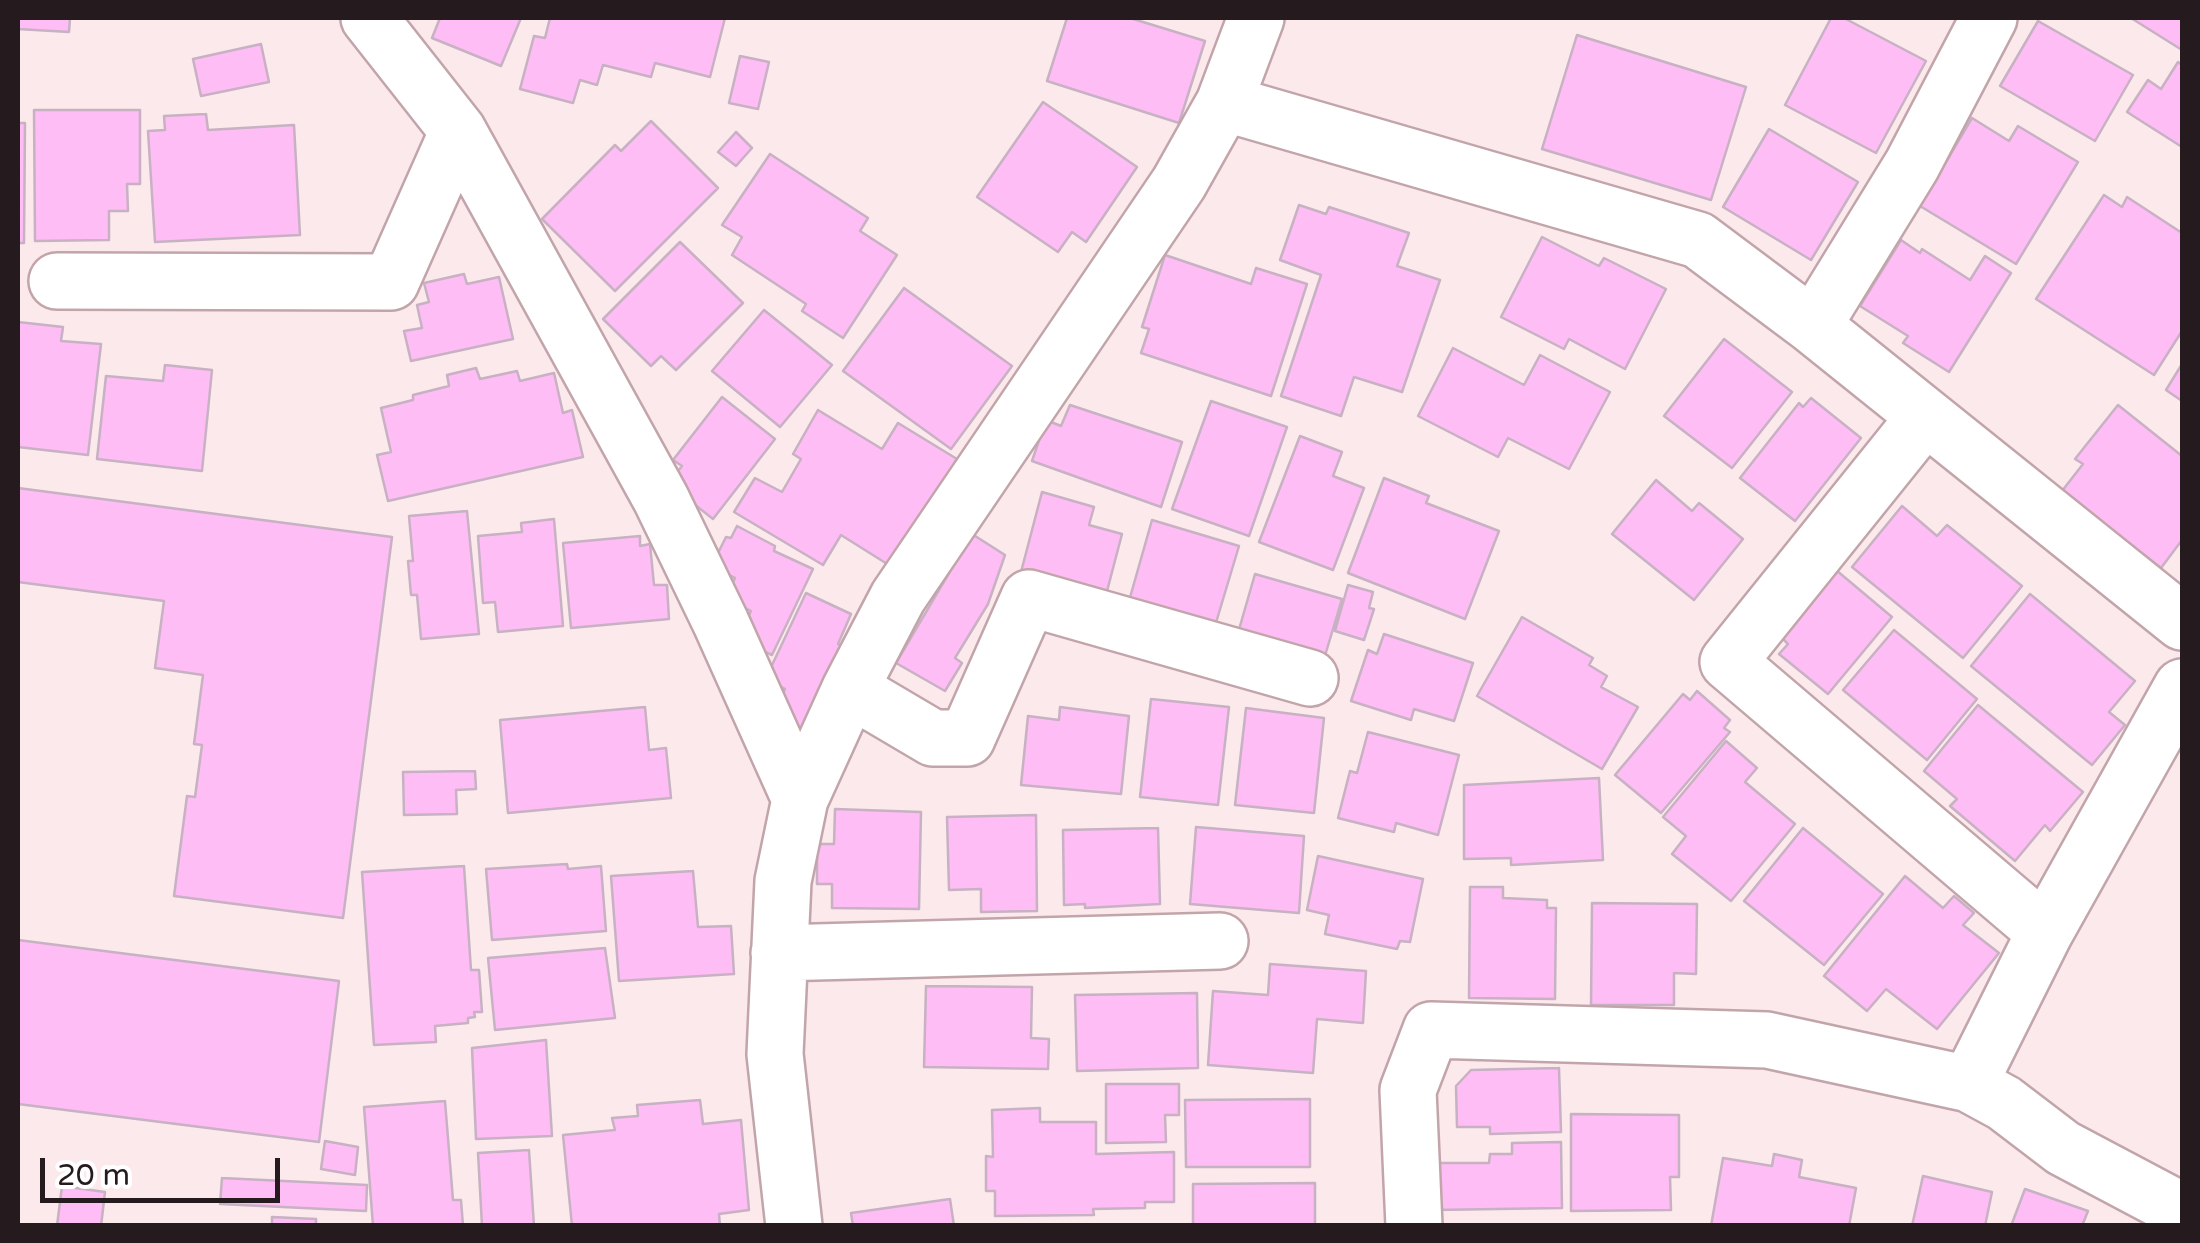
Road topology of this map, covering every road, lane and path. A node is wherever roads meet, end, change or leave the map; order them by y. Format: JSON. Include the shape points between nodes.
{"nodes":[{"id":1,"x":369,"y":18,"type":"edge"},
{"id":2,"x":1256,"y":18,"type":"edge"},
{"id":3,"x":1989,"y":18,"type":"edge"},
{"id":4,"x":1224,"y":103,"type":"junction"},
{"id":5,"x":458,"y":131,"type":"junction"},
{"id":6,"x":56,"y":281,"type":"dead end"},
{"id":7,"x":1813,"y":326,"type":"junction"},
{"id":8,"x":1925,"y":418,"type":"junction"},
{"id":9,"x":2182,"y":622,"type":"edge"},
{"id":10,"x":1310,"y":678,"type":"dead end"},
{"id":11,"x":2182,"y":687,"type":"edge"},
{"id":12,"x":850,"y":689,"type":"junction"},
{"id":13,"x":800,"y":799,"type":"junction"},
{"id":14,"x":2045,"y":932,"type":"junction"},
{"id":15,"x":1220,"y":941,"type":"dead end"},
{"id":16,"x":779,"y":953,"type":"junction"},
{"id":17,"x":1969,"y":1084,"type":"junction"},
{"id":18,"x":2182,"y":1212,"type":"edge"},
{"id":19,"x":794,"y":1226,"type":"edge"},
{"id":20,"x":1414,"y":1226,"type":"edge"}],
"edges":[{"from":1,"to":5,"type":"street"},
{"from":2,"to":4,"type":"street"},
{"from":3,"to":7,"type":"street","via":[[1912,164]]},
{"from":4,"to":7,"type":"street","via":[[1698,240]]},
{"from":4,"to":12,"type":"street","via":[[1179,183],[898,597]]},
{"from":5,"to":6,"type":"street","via":[[391,282]]},
{"from":5,"to":13,"type":"street","via":[[661,499]]},
{"from":7,"to":8,"type":"street"},
{"from":8,"to":9,"type":"street"},
{"from":8,"to":14,"type":"street","via":[[1728,662]]},
{"from":10,"to":12,"type":"street","via":[[1029,598],[968,738],[934,738]]},
{"from":11,"to":14,"type":"street"},
{"from":12,"to":13,"type":"street"},
{"from":13,"to":16,"type":"street"},
{"from":14,"to":17,"type":"street"},
{"from":15,"to":16,"type":"street"},
{"from":16,"to":19,"type":"street","via":[[774,1054]]},
{"from":17,"to":18,"type":"street","via":[[2062,1148]]},
{"from":17,"to":20,"type":"street","via":[[1767,1040],[1431,1030],[1408,1090]]}]}
